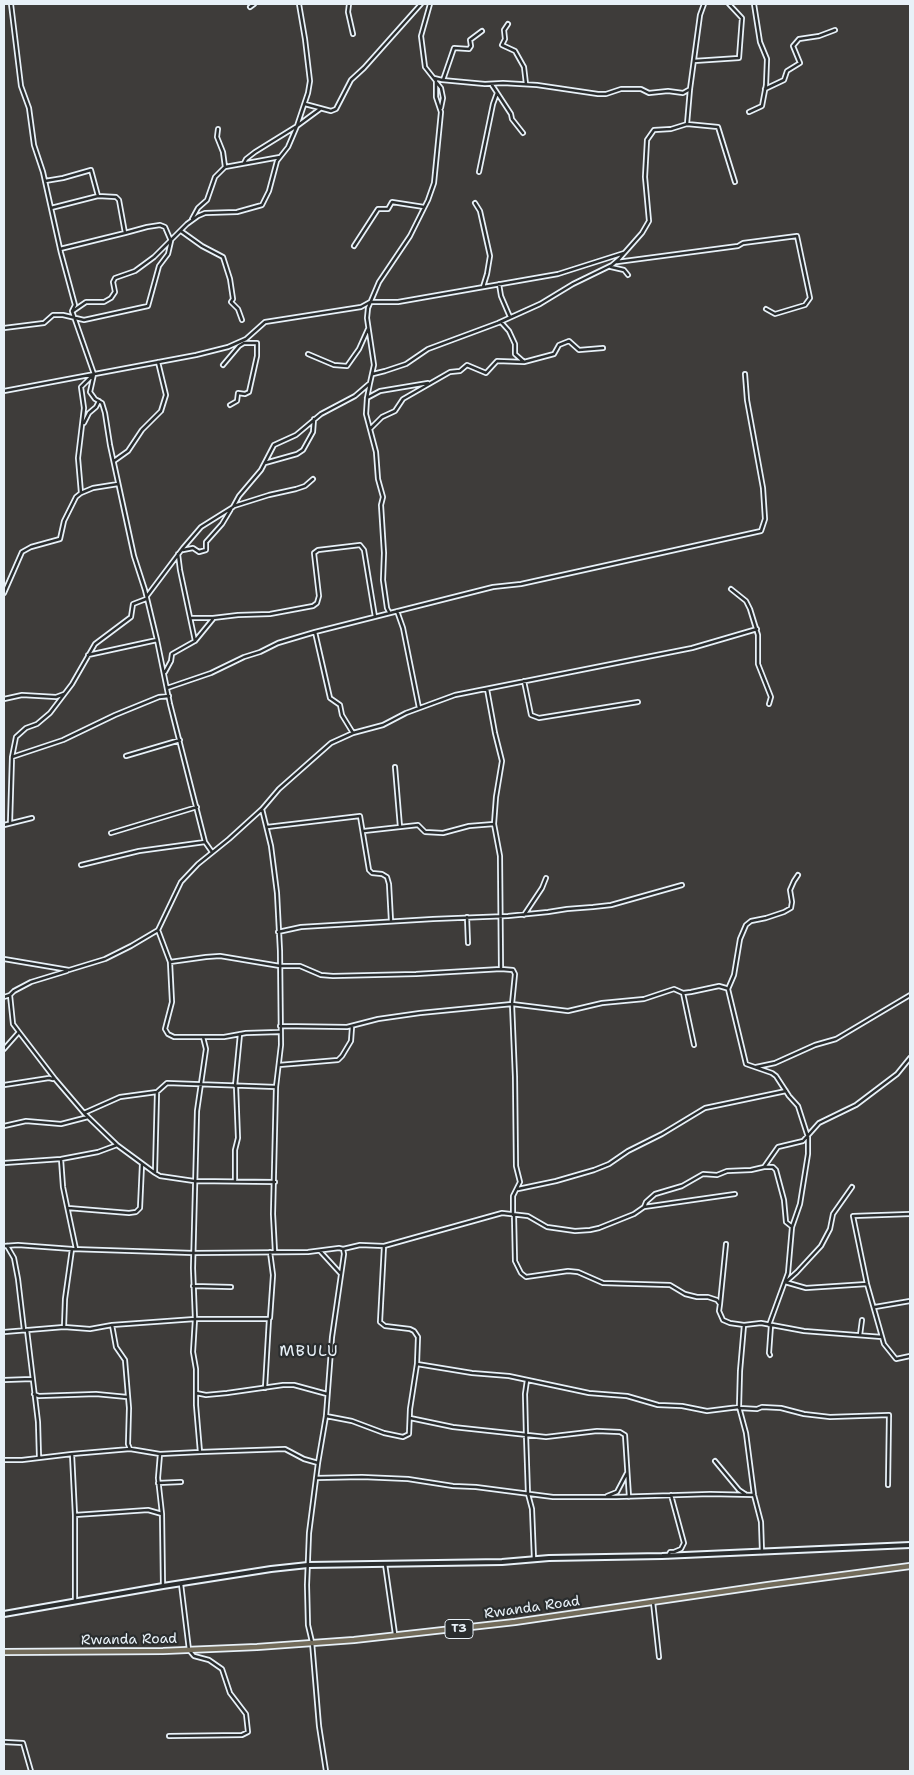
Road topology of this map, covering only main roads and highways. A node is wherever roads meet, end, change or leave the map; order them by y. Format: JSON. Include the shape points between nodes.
{"nodes":[{"id":1,"x":910,"y":1566,"type":"edge"},
{"id":2,"x":4,"y":1652,"type":"edge"}],
"edges":[{"from":1,"to":2,"type":"highway","name":"Rwanda Road","number":"T3","via":[[395,1636],[189,1650]]}]}
